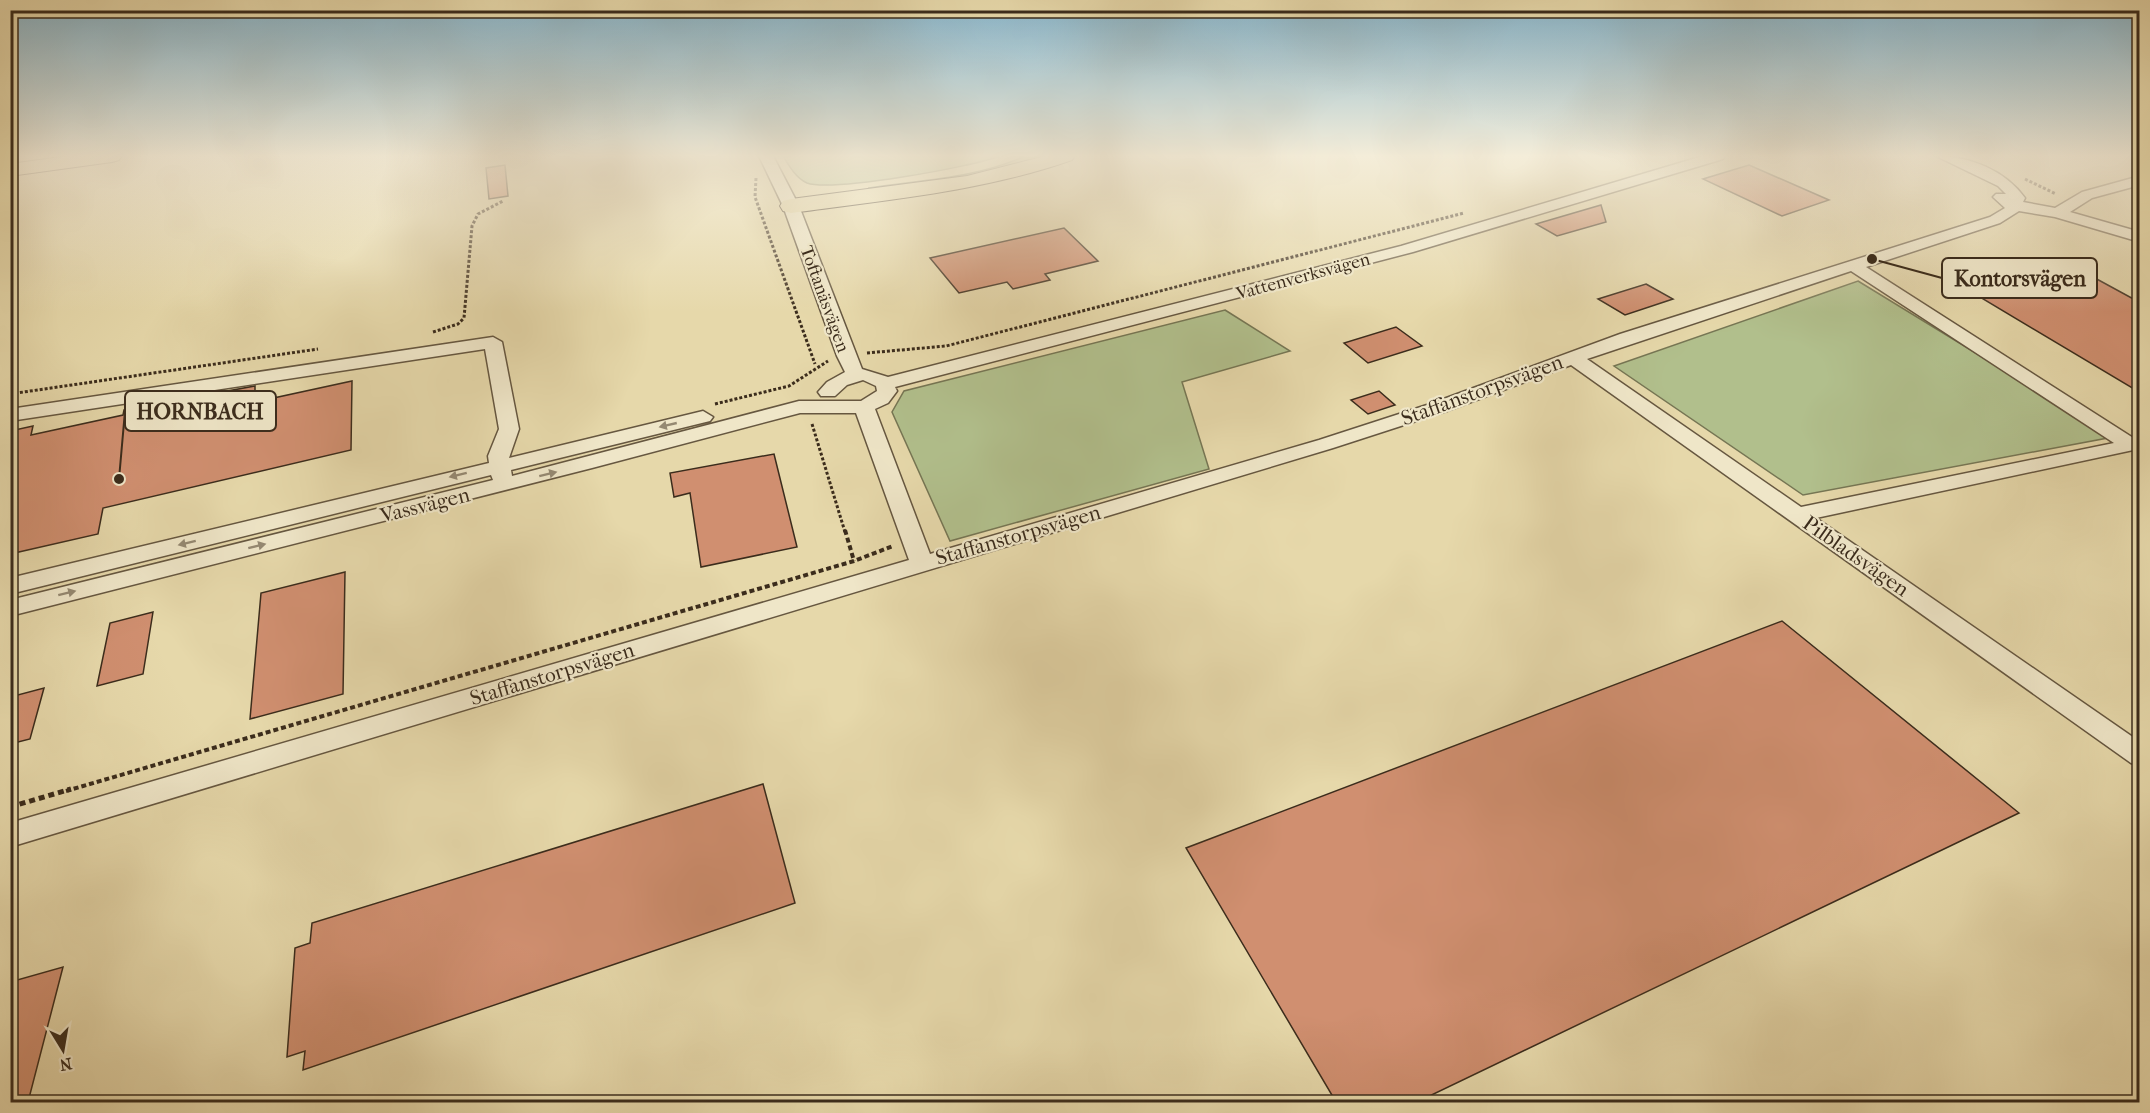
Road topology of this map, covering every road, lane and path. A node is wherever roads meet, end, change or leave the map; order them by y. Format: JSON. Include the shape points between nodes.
{"nodes":[{"id":1,"x":489,"y":208,"type":"edge"},
{"id":2,"x":759,"y":208,"type":"edge"},
{"id":3,"x":792,"y":208,"type":"edge"},
{"id":4,"x":1544,"y":208,"type":"edge"},
{"id":5,"x":2012,"y":208,"type":"edge"},
{"id":6,"x":2029,"y":208,"type":"edge"},
{"id":7,"x":2065,"y":208,"type":"edge"},
{"id":8,"x":1468,"y":212,"type":"dead end"},
{"id":9,"x":2057,"y":213,"type":"junction"},
{"id":10,"x":2139,"y":237,"type":"edge"},
{"id":11,"x":1852,"y":265,"type":"junction"},
{"id":12,"x":432,"y":332,"type":"dead end"},
{"id":13,"x":319,"y":349,"type":"dead end"},
{"id":14,"x":846,"y":356,"type":"junction"},
{"id":15,"x":1572,"y":357,"type":"junction"},
{"id":16,"x":856,"y":375,"type":"junction"},
{"id":17,"x":885,"y":384,"type":"junction"},
{"id":18,"x":10,"y":394,"type":"edge"},
{"id":19,"x":794,"y":396,"type":"junction"},
{"id":20,"x":833,"y":399,"type":"junction"},
{"id":21,"x":68,"y":406,"type":"junction"},
{"id":22,"x":864,"y":407,"type":"junction"},
{"id":23,"x":10,"y":415,"type":"edge"},
{"id":24,"x":10,"y":420,"type":"edge"},
{"id":25,"x":502,"y":475,"type":"junction"},
{"id":26,"x":1797,"y":515,"type":"junction"},
{"id":27,"x":914,"y":539,"type":"junction"},
{"id":28,"x":854,"y":561,"type":"junction"},
{"id":29,"x":922,"y":563,"type":"junction"},
{"id":30,"x":10,"y":586,"type":"edge"},
{"id":31,"x":10,"y":608,"type":"edge"},
{"id":32,"x":2139,"y":756,"type":"edge"},
{"id":33,"x":10,"y":807,"type":"edge"},
{"id":34,"x":10,"y":835,"type":"edge"}],
"edges":[{"from":1,"to":12,"type":"path","via":[[477,214],[472,226],[464,318],[458,324]]},
{"from":2,"to":14,"type":"path","via":[[815,364]]},
{"from":3,"to":14,"type":"street","name":"Toftanäsvägen"},
{"from":4,"to":17,"type":"street","name":"Vattenverksvägen","via":[[1407,249]]},
{"from":5,"to":11,"type":"street","name":"Staffanstorpsvägen","via":[[1995,220]]},
{"from":6,"to":9,"type":"street"},
{"from":7,"to":9,"type":"street"},
{"from":8,"to":14,"type":"path","via":[[946,346]]},
{"from":9,"to":10,"type":"street"},
{"from":11,"to":15,"type":"street","name":"Staffanstorpsvägen"},
{"from":11,"to":26,"type":"street","via":[[2132,445]]},
{"from":13,"to":18,"type":"path"},
{"from":14,"to":16,"type":"street","name":"Toftanäsvägen"},
{"from":15,"to":26,"type":"street","name":"Pilbladsvägen"},
{"from":15,"to":29,"type":"street","name":"Staffanstorpsvägen","via":[[1437,408],[1326,444]]},
{"from":16,"to":17,"type":"street","via":[[877,378]]},
{"from":16,"to":20,"type":"street","via":[[838,381]]},
{"from":17,"to":22,"type":"street","via":[[887,391],[881,399]]},
{"from":19,"to":20,"type":"street","name":"Vassvägen"},
{"from":19,"to":25,"type":"street","name":"Vassvägen"},
{"from":19,"to":28,"type":"path","via":[[811,420]]},
{"from":20,"to":22,"type":"street","name":"Vassvägen"},
{"from":21,"to":23,"type":"street"},
{"from":21,"to":24,"type":"street"},
{"from":21,"to":25,"type":"street","via":[[493,342],[509,429],[498,456]]},
{"from":22,"to":27,"type":"street"},
{"from":25,"to":30,"type":"street","name":"Vassvägen","one_way":true},
{"from":31,"to":25,"type":"street","name":"Vassvägen","one_way":true},
{"from":26,"to":32,"type":"street","name":"Pilbladsvägen"},
{"from":27,"to":28,"type":"path"},
{"from":27,"to":29,"type":"street"},
{"from":28,"to":33,"type":"path"},
{"from":29,"to":34,"type":"street","name":"Staffanstorpsvägen"}]}
